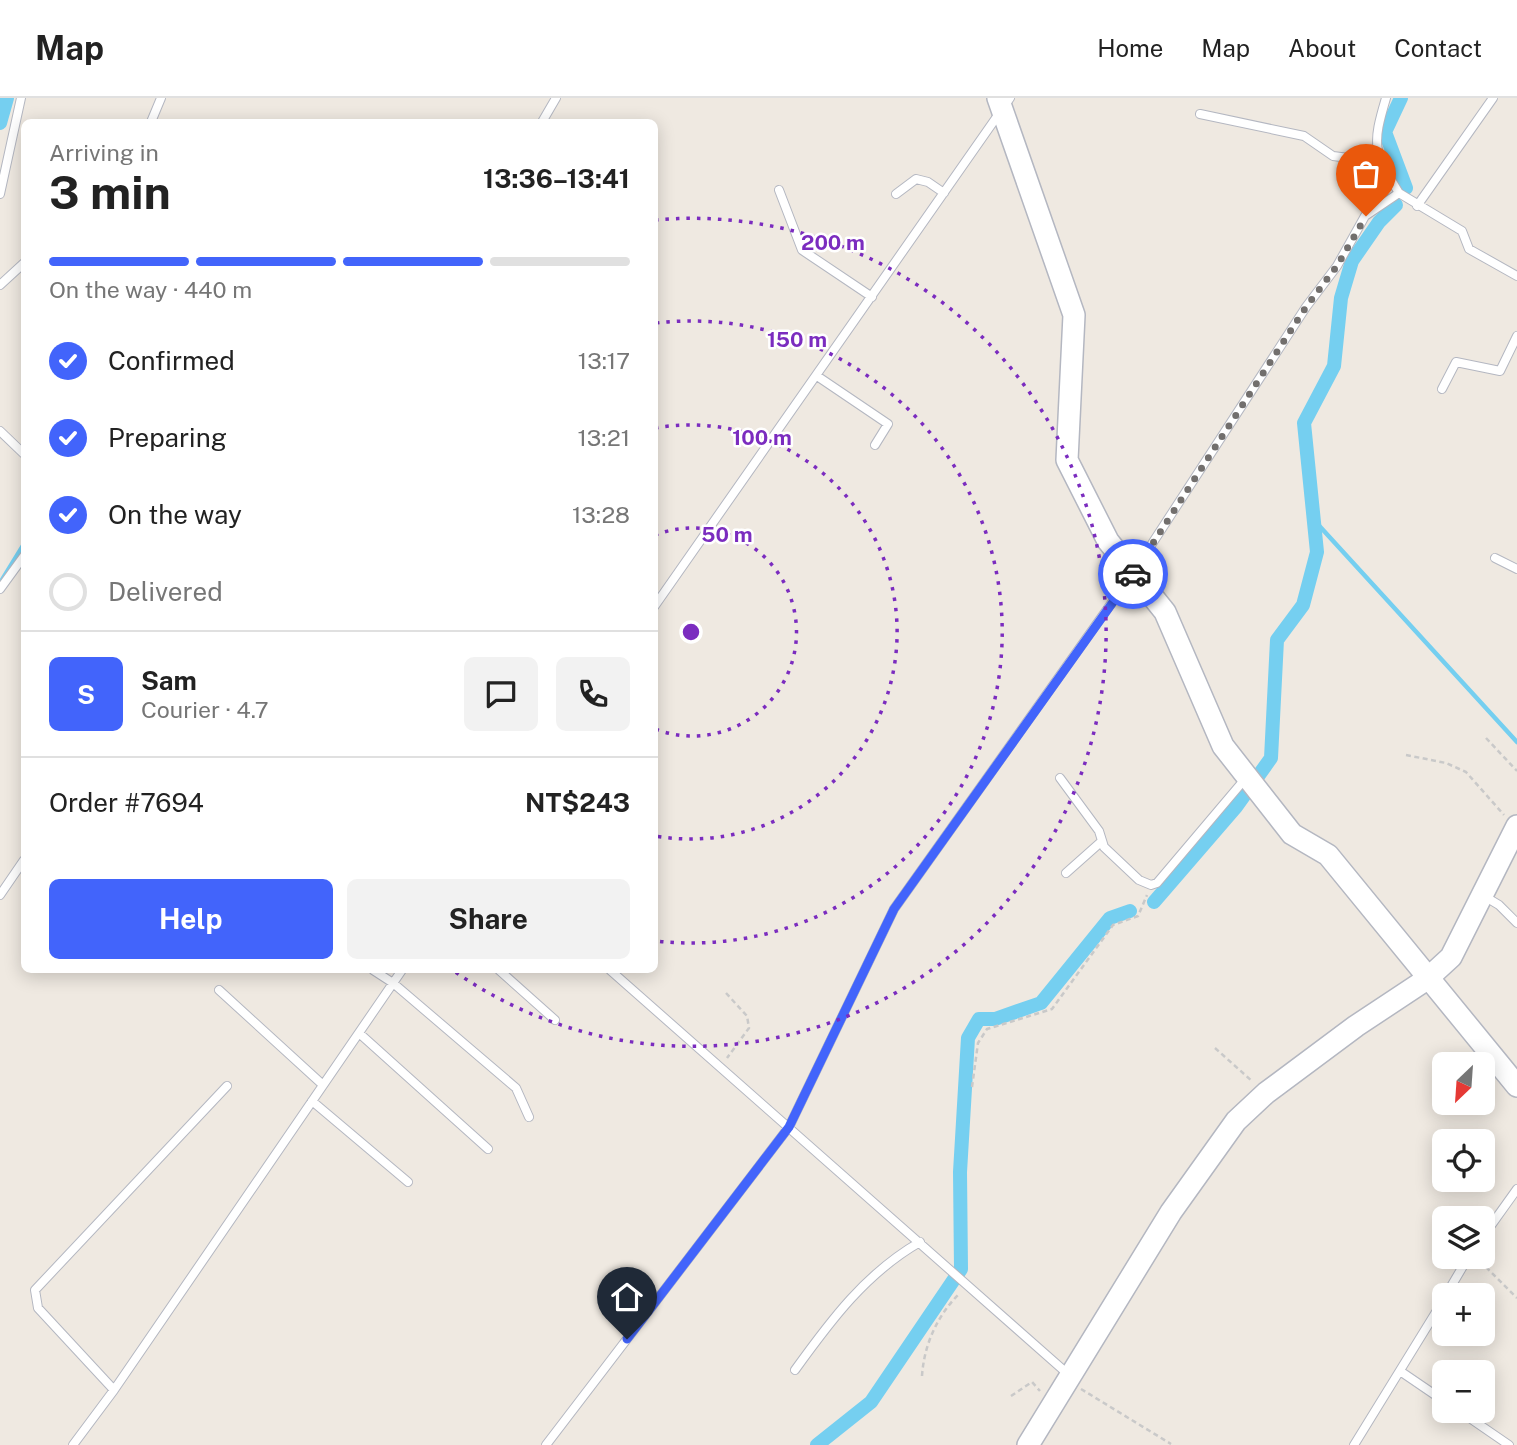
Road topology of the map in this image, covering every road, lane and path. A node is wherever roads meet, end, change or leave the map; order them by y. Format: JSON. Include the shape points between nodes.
{"nodes":[{"id":1,"x":20,"y":98,"type":"edge"},
{"id":2,"x":161,"y":98,"type":"edge"},
{"id":3,"x":556,"y":98,"type":"edge"},
{"id":4,"x":1386,"y":98,"type":"edge"},
{"id":5,"x":1493,"y":98,"type":"edge"},
{"id":6,"x":1003,"y":102,"type":"edge"},
{"id":7,"x":1200,"y":114,"type":"dead end"},
{"id":8,"x":152,"y":119,"type":"edge"},
{"id":9,"x":544,"y":119,"type":"edge"},
{"id":10,"x":1380,"y":162,"type":"junction"},
{"id":11,"x":779,"y":190,"type":"dead end"},
{"id":12,"x":944,"y":192,"type":"junction"},
{"id":13,"x":1399,"y":193,"type":"junction"},
{"id":14,"x":0,"y":194,"type":"edge"},
{"id":15,"x":896,"y":194,"type":"dead end"},
{"id":16,"x":1417,"y":206,"type":"junction"},
{"id":17,"x":21,"y":266,"type":"edge"},
{"id":18,"x":1517,"y":276,"type":"edge"},
{"id":19,"x":0,"y":285,"type":"edge"},
{"id":20,"x":872,"y":298,"type":"junction"},
{"id":21,"x":1517,"y":336,"type":"edge"},
{"id":22,"x":817,"y":376,"type":"junction"},
{"id":23,"x":1442,"y":389,"type":"dead end"},
{"id":24,"x":0,"y":431,"type":"edge"},
{"id":25,"x":875,"y":445,"type":"dead end"},
{"id":26,"x":21,"y":451,"type":"edge"},
{"id":27,"x":1495,"y":558,"type":"dead end"},
{"id":28,"x":21,"y":560,"type":"edge"},
{"id":29,"x":1517,"y":569,"type":"edge"},
{"id":30,"x":1133,"y":573,"type":"junction"},
{"id":31,"x":0,"y":589,"type":"edge"},
{"id":32,"x":658,"y":603,"type":"edge"},
{"id":33,"x":1486,"y":738,"type":"dead end"},
{"id":34,"x":1406,"y":755,"type":"dead end"},
{"id":35,"x":1517,"y":771,"type":"edge"},
{"id":36,"x":1247,"y":777,"type":"junction"},
{"id":37,"x":1060,"y":778,"type":"dead end"},
{"id":38,"x":1516,"y":827,"type":"edge"},
{"id":39,"x":1102,"y":841,"type":"junction"},
{"id":40,"x":21,"y":864,"type":"edge"},
{"id":41,"x":1066,"y":873,"type":"dead end"},
{"id":42,"x":1151,"y":885,"type":"junction"},
{"id":43,"x":1481,"y":894,"type":"junction"},
{"id":44,"x":0,"y":895,"type":"edge"},
{"id":45,"x":1517,"y":923,"type":"edge"},
{"id":46,"x":378,"y":973,"type":"edge"},
{"id":47,"x":400,"y":973,"type":"edge"},
{"id":48,"x":502,"y":973,"type":"edge"},
{"id":49,"x":613,"y":973,"type":"edge"},
{"id":50,"x":1427,"y":979,"type":"junction"},
{"id":51,"x":393,"y":983,"type":"junction"},
{"id":52,"x":219,"y":990,"type":"dead end"},
{"id":53,"x":726,"y":993,"type":"dead end"},
{"id":54,"x":555,"y":1020,"type":"dead end"},
{"id":55,"x":359,"y":1033,"type":"junction"},
{"id":56,"x":1215,"y":1048,"type":"dead end"},
{"id":57,"x":721,"y":1067,"type":"junction"},
{"id":58,"x":323,"y":1085,"type":"junction"},
{"id":59,"x":227,"y":1086,"type":"dead end"},
{"id":60,"x":972,"y":1087,"type":"dead end"},
{"id":61,"x":1517,"y":1087,"type":"edge"},
{"id":62,"x":1266,"y":1093,"type":"junction"},
{"id":63,"x":312,"y":1101,"type":"junction"},
{"id":64,"x":529,"y":1117,"type":"dead end"},
{"id":65,"x":789,"y":1127,"type":"junction"},
{"id":66,"x":488,"y":1149,"type":"dead end"},
{"id":67,"x":408,"y":1182,"type":"dead end"},
{"id":68,"x":1517,"y":1189,"type":"edge"},
{"id":69,"x":1495,"y":1220,"type":"edge"},
{"id":70,"x":920,"y":1242,"type":"junction"},
{"id":71,"x":1489,"y":1269,"type":"edge"},
{"id":72,"x":969,"y":1284,"type":"junction"},
{"id":73,"x":1517,"y":1298,"type":"edge"},
{"id":74,"x":1432,"y":1318,"type":"edge"},
{"id":75,"x":795,"y":1370,"type":"dead end"},
{"id":76,"x":1400,"y":1371,"type":"junction"},
{"id":77,"x":922,"y":1376,"type":"dead end"},
{"id":78,"x":1068,"y":1378,"type":"junction"},
{"id":79,"x":114,"y":1390,"type":"junction"},
{"id":80,"x":1432,"y":1393,"type":"edge"},
{"id":81,"x":1011,"y":1396,"type":"dead end"},
{"id":82,"x":1052,"y":1403,"type":"junction"},
{"id":83,"x":1477,"y":1423,"type":"edge"},
{"id":84,"x":1031,"y":1443,"type":"edge"},
{"id":85,"x":1171,"y":1444,"type":"edge"},
{"id":86,"x":73,"y":1445,"type":"edge"},
{"id":87,"x":545,"y":1445,"type":"edge"},
{"id":88,"x":1354,"y":1445,"type":"edge"},
{"id":89,"x":1509,"y":1445,"type":"edge"}],
"edges":[{"from":1,"to":14,"type":"lane"},
{"from":2,"to":8,"type":"lane"},
{"from":3,"to":9,"type":"lane"},
{"from":4,"to":10,"type":"lane","via":[[1375,136]]},
{"from":5,"to":16,"type":"lane"},
{"from":6,"to":12,"type":"lane"},
{"from":6,"to":30,"type":"street","via":[[1074,315],[1067,460],[1108,541]]},
{"from":7,"to":10,"type":"lane","via":[[1304,135],[1333,156]]},
{"from":10,"to":13,"type":"lane"},
{"from":11,"to":20,"type":"lane","via":[[802,250]]},
{"from":12,"to":15,"type":"lane","via":[[916,179]]},
{"from":12,"to":20,"type":"lane"},
{"from":13,"to":16,"type":"lane"},
{"from":13,"to":30,"type":"lane","via":[[1366,216]]},
{"from":16,"to":18,"type":"lane","via":[[1462,232],[1469,249]]},
{"from":17,"to":19,"type":"lane"},
{"from":20,"to":22,"type":"lane"},
{"from":21,"to":23,"type":"lane","via":[[1500,371],[1455,362]]},
{"from":22,"to":25,"type":"lane","via":[[888,424]]},
{"from":22,"to":32,"type":"lane"},
{"from":24,"to":26,"type":"lane"},
{"from":27,"to":29,"type":"lane"},
{"from":28,"to":31,"type":"lane"},
{"from":30,"to":36,"type":"street","via":[[1165,612],[1223,746]]},
{"from":30,"to":65,"type":"lane","via":[[894,909]]},
{"from":33,"to":35,"type":"path"},
{"from":34,"to":38,"type":"path","via":[[1466,772]]},
{"from":36,"to":42,"type":"lane"},
{"from":36,"to":50,"type":"street","via":[[1292,834],[1328,855]]},
{"from":37,"to":39,"type":"lane"},
{"from":38,"to":43,"type":"street"},
{"from":39,"to":41,"type":"lane"},
{"from":39,"to":42,"type":"lane","via":[[1139,880]]},
{"from":40,"to":44,"type":"lane"},
{"from":42,"to":60,"type":"path","via":[[1138,916],[1113,925],[1052,1009],[987,1029],[978,1043]]},
{"from":43,"to":45,"type":"lane"},
{"from":43,"to":50,"type":"street","via":[[1451,957]]},
{"from":46,"to":51,"type":"lane"},
{"from":47,"to":51,"type":"lane"},
{"from":48,"to":54,"type":"lane"},
{"from":49,"to":57,"type":"lane"},
{"from":50,"to":61,"type":"street"},
{"from":50,"to":62,"type":"street"},
{"from":51,"to":55,"type":"lane"},
{"from":51,"to":64,"type":"lane","via":[[516,1088]]},
{"from":52,"to":58,"type":"lane"},
{"from":53,"to":57,"type":"path","via":[[747,1016],[750,1028]]},
{"from":55,"to":58,"type":"lane"},
{"from":55,"to":66,"type":"lane"},
{"from":56,"to":62,"type":"path"},
{"from":57,"to":65,"type":"lane"},
{"from":58,"to":63,"type":"lane"},
{"from":59,"to":79,"type":"lane","via":[[34,1290],[38,1308]]},
{"from":62,"to":78,"type":"street","via":[[1236,1121],[1171,1212]]},
{"from":63,"to":67,"type":"lane"},
{"from":63,"to":79,"type":"lane"},
{"from":65,"to":70,"type":"lane"},
{"from":65,"to":87,"type":"lane"},
{"from":68,"to":69,"type":"lane"},
{"from":70,"to":72,"type":"lane"},
{"from":70,"to":75,"type":"lane","via":[[889,1260],[836,1312]]},
{"from":71,"to":73,"type":"path"},
{"from":72,"to":77,"type":"path","via":[[947,1306],[924,1350]]},
{"from":72,"to":78,"type":"lane"},
{"from":74,"to":76,"type":"lane"},
{"from":76,"to":80,"type":"lane"},
{"from":76,"to":88,"type":"lane"},
{"from":78,"to":82,"type":"street"},
{"from":78,"to":85,"type":"path"},
{"from":79,"to":86,"type":"lane"},
{"from":81,"to":82,"type":"path","via":[[1032,1382]]},
{"from":82,"to":84,"type":"street"},
{"from":83,"to":89,"type":"lane"}]}
